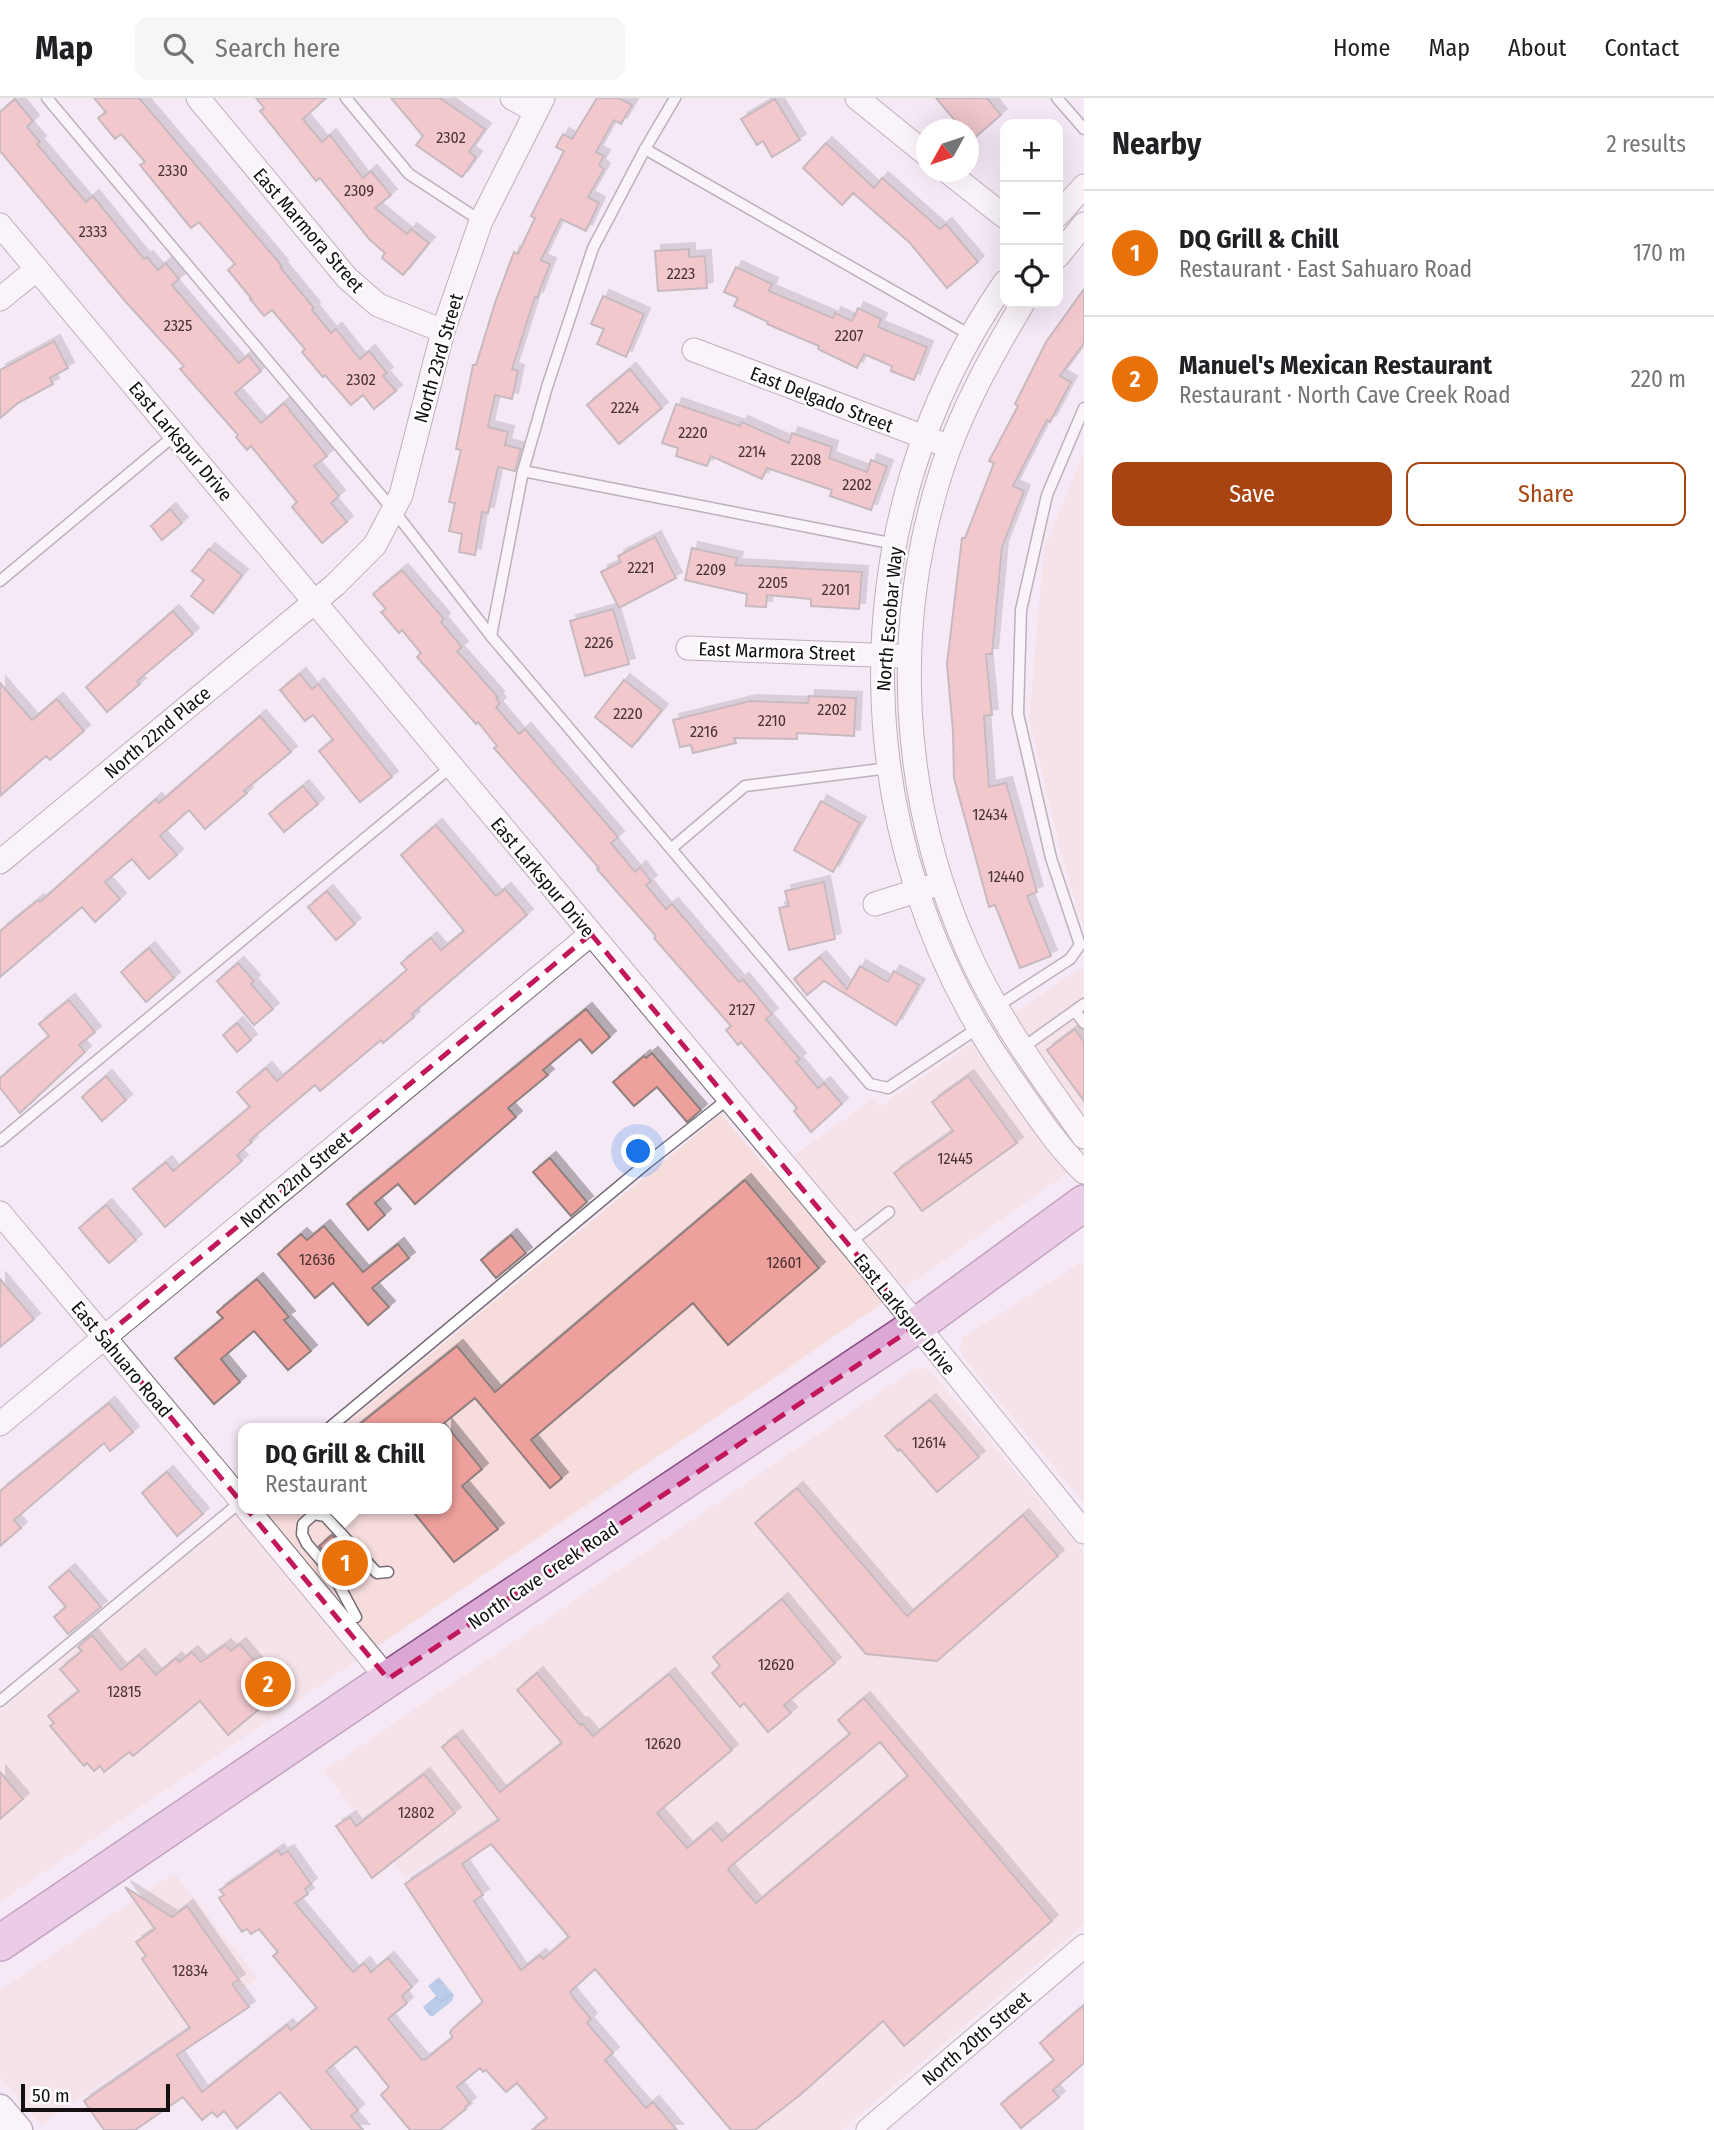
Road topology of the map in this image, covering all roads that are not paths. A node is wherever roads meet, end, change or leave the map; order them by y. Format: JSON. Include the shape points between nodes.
{"nodes":[{"id":1,"x":47,"y":98,"type":"edge"},
{"id":2,"x":198,"y":98,"type":"edge"},
{"id":3,"x":346,"y":98,"type":"edge"},
{"id":4,"x":512,"y":98,"type":"edge"},
{"id":5,"x":675,"y":98,"type":"edge"},
{"id":6,"x":857,"y":98,"type":"edge"},
{"id":7,"x":1057,"y":98,"type":"edge"},
{"id":8,"x":539,"y":105,"type":"edge"},
{"id":9,"x":1084,"y":129,"type":"edge"},
{"id":10,"x":916,"y":146,"type":"edge"},
{"id":11,"x":645,"y":149,"type":"junction"},
{"id":12,"x":961,"y":182,"type":"edge"},
{"id":13,"x":1084,"y":186,"type":"edge"},
{"id":14,"x":1063,"y":209,"type":"edge"},
{"id":15,"x":1000,"y":213,"type":"edge"},
{"id":16,"x":481,"y":221,"type":"junction"},
{"id":17,"x":1084,"y":224,"type":"edge"},
{"id":18,"x":0,"y":225,"type":"edge"},
{"id":19,"x":1063,"y":250,"type":"edge"},
{"id":20,"x":37,"y":269,"type":"junction"},
{"id":21,"x":1000,"y":290,"type":"edge"},
{"id":22,"x":0,"y":299,"type":"edge"},
{"id":23,"x":1020,"y":308,"type":"edge"},
{"id":24,"x":443,"y":331,"type":"junction"},
{"id":25,"x":972,"y":336,"type":"junction"},
{"id":26,"x":694,"y":350,"type":"dead end"},
{"id":27,"x":1084,"y":408,"type":"edge"},
{"id":28,"x":175,"y":435,"type":"junction"},
{"id":29,"x":925,"y":438,"type":"junction"},
{"id":30,"x":950,"y":447,"type":"junction"},
{"id":31,"x":523,"y":471,"type":"junction"},
{"id":32,"x":394,"y":511,"type":"junction"},
{"id":33,"x":895,"y":544,"type":"junction"},
{"id":34,"x":0,"y":581,"type":"edge"},
{"id":35,"x":314,"y":602,"type":"junction"},
{"id":36,"x":491,"y":636,"type":"junction"},
{"id":37,"x":688,"y":648,"type":"dead end"},
{"id":38,"x":883,"y":656,"type":"junction"},
{"id":39,"x":908,"y":656,"type":"junction"},
{"id":40,"x":451,"y":767,"type":"junction"},
{"id":41,"x":889,"y":768,"type":"junction"},
{"id":42,"x":672,"y":848,"type":"junction"},
{"id":43,"x":0,"y":862,"type":"edge"},
{"id":44,"x":940,"y":884,"type":"junction"},
{"id":45,"x":916,"y":892,"type":"junction"},
{"id":46,"x":875,"y":904,"type":"dead end"},
{"id":47,"x":590,"y":934,"type":"junction"},
{"id":48,"x":996,"y":1007,"type":"junction"},
{"id":49,"x":1079,"y":1008,"type":"edge"},
{"id":50,"x":1084,"y":1023,"type":"edge"},
{"id":51,"x":978,"y":1028,"type":"junction"},
{"id":52,"x":1021,"y":1049,"type":"junction"},
{"id":53,"x":728,"y":1099,"type":"junction"},
{"id":54,"x":1080,"y":1123,"type":"edge"},
{"id":55,"x":0,"y":1141,"type":"edge"},
{"id":56,"x":1084,"y":1172,"type":"edge"},
{"id":57,"x":1084,"y":1203,"type":"edge"},
{"id":58,"x":889,"y":1212,"type":"dead end"},
{"id":59,"x":0,"y":1213,"type":"edge"},
{"id":60,"x":849,"y":1243,"type":"junction"},
{"id":61,"x":916,"y":1326,"type":"junction"},
{"id":62,"x":104,"y":1337,"type":"junction"},
{"id":63,"x":335,"y":1423,"type":"edge"},
{"id":64,"x":0,"y":1424,"type":"edge"},
{"id":65,"x":238,"y":1497,"type":"edge"},
{"id":66,"x":238,"y":1509,"type":"edge"},
{"id":67,"x":252,"y":1514,"type":"edge"},
{"id":68,"x":1084,"y":1532,"type":"edge"},
{"id":69,"x":388,"y":1572,"type":"dead end"},
{"id":70,"x":356,"y":1617,"type":"dead end"},
{"id":71,"x":388,"y":1679,"type":"junction"},
{"id":72,"x":0,"y":1701,"type":"edge"},
{"id":73,"x":0,"y":1943,"type":"edge"},
{"id":74,"x":1084,"y":1946,"type":"edge"},
{"id":75,"x":0,"y":2109,"type":"edge"},
{"id":76,"x":18,"y":2130,"type":"edge"},
{"id":77,"x":868,"y":2130,"type":"edge"}],
"edges":[{"from":1,"to":32,"type":"lane"},
{"from":2,"to":24,"type":"street","name":"East Marmora Street","via":[[347,278],[378,305]]},
{"from":3,"to":16,"type":"lane","via":[[410,174]]},
{"from":4,"to":8,"type":"street"},
{"from":5,"to":11,"type":"lane"},
{"from":6,"to":10,"type":"street"},
{"from":7,"to":9,"type":"lane"},
{"from":8,"to":16,"type":"street","name":"North 23rd Street"},
{"from":11,"to":25,"type":"lane"},
{"from":11,"to":31,"type":"lane","via":[[593,248]]},
{"from":12,"to":15,"type":"street"},
{"from":13,"to":14,"type":"street"},
{"from":16,"to":24,"type":"street","name":"North 23rd Street"},
{"from":17,"to":19,"type":"street"},
{"from":18,"to":20,"type":"street","name":"East Larkspur Drive"},
{"from":20,"to":22,"type":"street"},
{"from":20,"to":28,"type":"street","name":"East Larkspur Drive"},
{"from":21,"to":25,"type":"street","name":"North Escobar Way"},
{"from":23,"to":30,"type":"street","name":"North Escobar Way"},
{"from":24,"to":32,"type":"street","name":"North 23rd Street"},
{"from":25,"to":29,"type":"street","name":"North Escobar Way"},
{"from":26,"to":29,"type":"street","name":"East Delgado Street"},
{"from":27,"to":48,"type":"lane","via":[[1047,495],[1021,610],[1018,714],[1051,858],[1080,945],[1070,959]]},
{"from":28,"to":34,"type":"lane"},
{"from":28,"to":35,"type":"street","name":"East Larkspur Drive"},
{"from":29,"to":30,"type":"street","name":"East Delgado Street"},
{"from":29,"to":33,"type":"street","name":"North Escobar Way"},
{"from":30,"to":39,"type":"street","name":"North Escobar Way","via":[[925,534]]},
{"from":31,"to":33,"type":"lane"},
{"from":31,"to":36,"type":"lane"},
{"from":32,"to":35,"type":"street","name":"North 23rd Street","via":[[358,565]]},
{"from":32,"to":36,"type":"lane"},
{"from":33,"to":38,"type":"street","name":"North Escobar Way"},
{"from":35,"to":40,"type":"street","name":"East Larkspur Drive"},
{"from":35,"to":43,"type":"street","name":"North 22nd Place"},
{"from":36,"to":42,"type":"lane"},
{"from":37,"to":38,"type":"street","name":"East Marmora Street"},
{"from":38,"to":39,"type":"street","name":"East Marmora Street"},
{"from":38,"to":41,"type":"street","name":"North Escobar Way"},
{"from":39,"to":44,"type":"street","name":"North Escobar Way","via":[[915,775]]},
{"from":40,"to":47,"type":"street","name":"East Larkspur Drive"},
{"from":40,"to":55,"type":"lane"},
{"from":41,"to":42,"type":"lane","via":[[745,786]]},
{"from":41,"to":45,"type":"street","name":"North Escobar Way"},
{"from":42,"to":51,"type":"lane","via":[[870,1084],[888,1088]]},
{"from":44,"to":45,"type":"street"},
{"from":44,"to":48,"type":"street","name":"North Escobar Way"},
{"from":45,"to":46,"type":"street"},
{"from":45,"to":51,"type":"street","name":"North Escobar Way","via":[[940,954]]},
{"from":47,"to":53,"type":"street","name":"East Larkspur Drive"},
{"from":47,"to":62,"type":"street","name":"North 22nd Street"},
{"from":48,"to":52,"type":"street","name":"North Escobar Way"},
{"from":49,"to":50,"type":"lane"},
{"from":49,"to":52,"type":"lane"},
{"from":51,"to":56,"type":"street","name":"North Escobar Way","via":[[1064,1153]]},
{"from":52,"to":54,"type":"street","name":"North Escobar Way"},
{"from":53,"to":60,"type":"street","name":"East Larkspur Drive"},
{"from":53,"to":63,"type":"lane"},
{"from":57,"to":61,"type":"main road","name":"North Cave Creek Road"},
{"from":58,"to":60,"type":"lane"},
{"from":59,"to":62,"type":"street","name":"East Sahuaro Road"},
{"from":60,"to":61,"type":"street","name":"East Larkspur Drive"},
{"from":61,"to":68,"type":"street","name":"East Larkspur Drive"},
{"from":61,"to":71,"type":"main road","name":"North Cave Creek Road"},
{"from":62,"to":64,"type":"street","name":"North 22nd Street"},
{"from":62,"to":65,"type":"street","name":"East Sahuaro Road"},
{"from":66,"to":72,"type":"lane"},
{"from":67,"to":71,"type":"street","name":"East Sahuaro Road"},
{"from":69,"to":70,"type":"lane","via":[[377,1573],[325,1516],[314,1514],[303,1524],[307,1544],[333,1574]]},
{"from":71,"to":73,"type":"main road","name":"North Cave Creek Road"},
{"from":74,"to":77,"type":"street","name":"North 20th Street"},
{"from":75,"to":76,"type":"street"}]}
